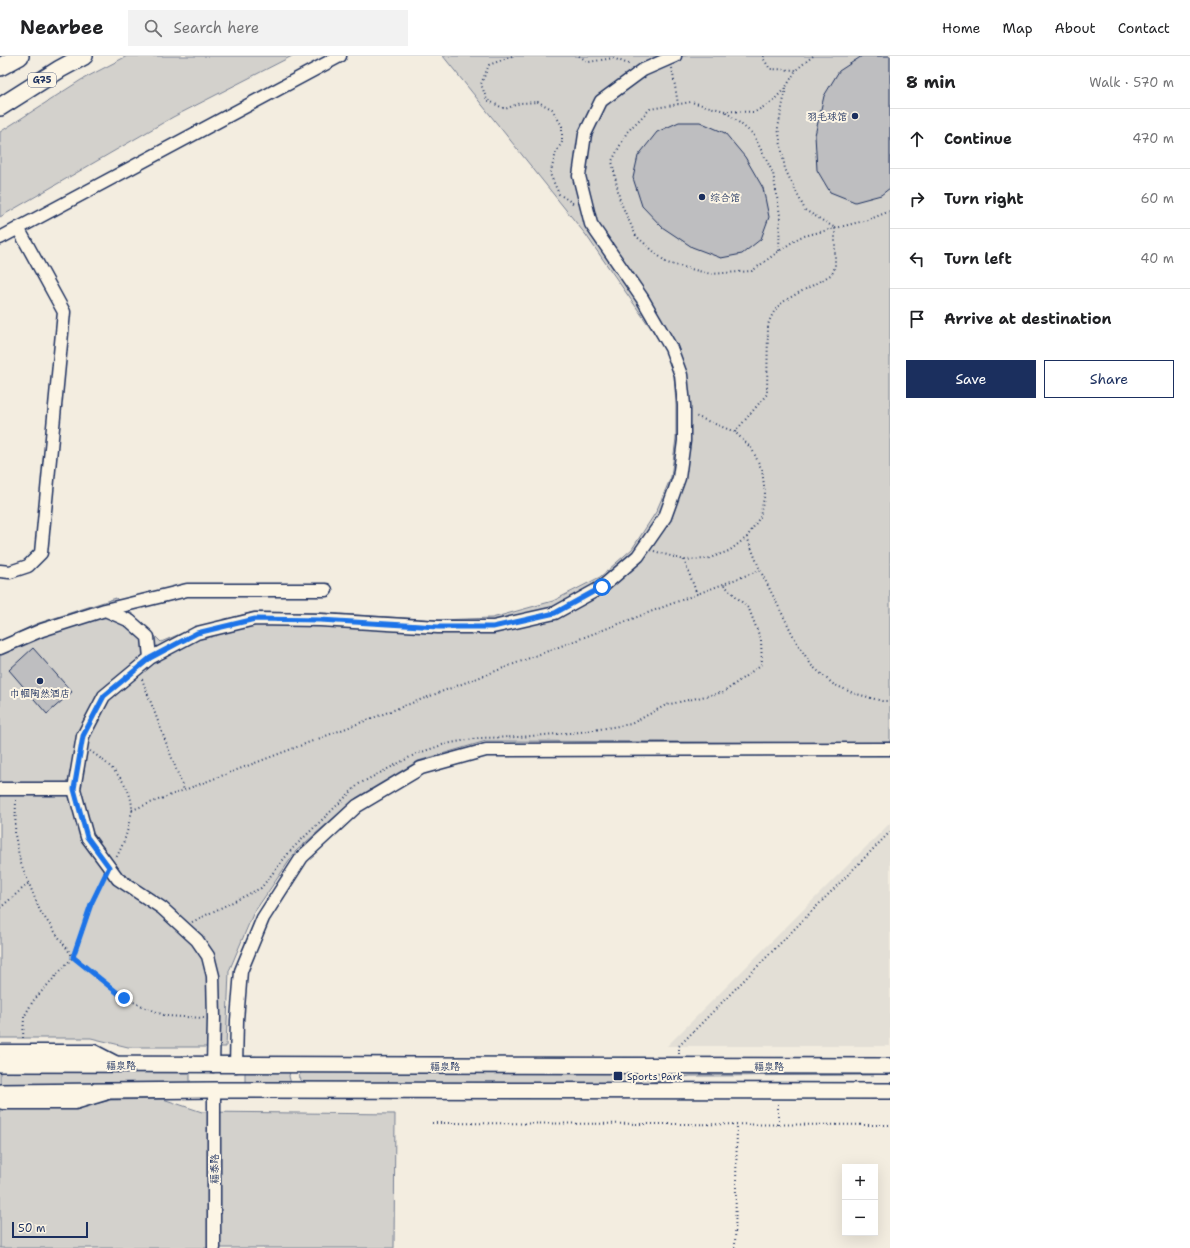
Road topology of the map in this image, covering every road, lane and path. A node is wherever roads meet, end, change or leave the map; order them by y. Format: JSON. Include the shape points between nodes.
{"nodes":[{"id":1,"x":20,"y":56,"type":"edge"},
{"id":2,"x":84,"y":56,"type":"edge"},
{"id":3,"x":340,"y":56,"type":"edge"},
{"id":4,"x":512,"y":56,"type":"edge"},
{"id":5,"x":580,"y":56,"type":"edge"},
{"id":6,"x":764,"y":56,"type":"edge"},
{"id":7,"x":813,"y":56,"type":"edge"},
{"id":8,"x":672,"y":57,"type":"edge"},
{"id":9,"x":0,"y":67,"type":"edge"},
{"id":10,"x":643,"y":70,"type":"junction"},
{"id":11,"x":796,"y":70,"type":"junction"},
{"id":12,"x":786,"y":87,"type":"junction"},
{"id":13,"x":678,"y":104,"type":"junction"},
{"id":14,"x":0,"y":107,"type":"edge"},
{"id":15,"x":725,"y":111,"type":"junction"},
{"id":16,"x":890,"y":212,"type":"edge"},
{"id":17,"x":588,"y":214,"type":"junction"},
{"id":18,"x":18,"y":228,"type":"junction"},
{"id":19,"x":835,"y":228,"type":"junction"},
{"id":20,"x":0,"y":238,"type":"edge"},
{"id":21,"x":779,"y":251,"type":"junction"},
{"id":22,"x":684,"y":411,"type":"junction"},
{"id":23,"x":735,"y":432,"type":"junction"},
{"id":24,"x":747,"y":537,"type":"junction"},
{"id":25,"x":644,"y":548,"type":"junction"},
{"id":26,"x":684,"y":560,"type":"junction"},
{"id":27,"x":760,"y":570,"type":"junction"},
{"id":28,"x":0,"y":572,"type":"edge"},
{"id":29,"x":326,"y":590,"type":"dead end"},
{"id":30,"x":697,"y":594,"type":"junction"},
{"id":31,"x":105,"y":610,"type":"junction"},
{"id":32,"x":0,"y":648,"type":"edge"},
{"id":33,"x":150,"y":658,"type":"junction"},
{"id":34,"x":138,"y":668,"type":"junction"},
{"id":35,"x":890,"y":701,"type":"edge"},
{"id":36,"x":81,"y":745,"type":"junction"},
{"id":37,"x":890,"y":749,"type":"edge"},
{"id":38,"x":0,"y":789,"type":"edge"},
{"id":39,"x":16,"y":789,"type":"junction"},
{"id":40,"x":74,"y":789,"type":"junction"},
{"id":41,"x":184,"y":790,"type":"junction"},
{"id":42,"x":132,"y":810,"type":"junction"},
{"id":43,"x":890,"y":832,"type":"edge"},
{"id":44,"x":109,"y":867,"type":"junction"},
{"id":45,"x":29,"y":883,"type":"junction"},
{"id":46,"x":0,"y":908,"type":"edge"},
{"id":47,"x":73,"y":957,"type":"junction"},
{"id":48,"x":214,"y":1018,"type":"junction"},
{"id":49,"x":23,"y":1038,"type":"dead end"},
{"id":50,"x":1,"y":1061,"type":"edge"},
{"id":51,"x":213,"y":1066,"type":"junction"},
{"id":52,"x":236,"y":1066,"type":"junction"},
{"id":53,"x":302,"y":1066,"type":"junction"},
{"id":54,"x":678,"y":1066,"type":"junction"},
{"id":55,"x":890,"y":1066,"type":"edge"},
{"id":56,"x":214,"y":1090,"type":"junction"},
{"id":57,"x":303,"y":1091,"type":"junction"},
{"id":58,"x":778,"y":1091,"type":"junction"},
{"id":59,"x":890,"y":1091,"type":"edge"},
{"id":60,"x":1,"y":1094,"type":"edge"},
{"id":61,"x":432,"y":1123,"type":"dead end"},
{"id":62,"x":737,"y":1124,"type":"junction"},
{"id":63,"x":778,"y":1125,"type":"junction"},
{"id":64,"x":890,"y":1125,"type":"edge"},
{"id":65,"x":214,"y":1248,"type":"edge"},
{"id":66,"x":735,"y":1248,"type":"edge"}],
"edges":[{"from":1,"to":9,"type":"highway"},
{"from":2,"to":14,"type":"highway","number":"G75"},
{"from":3,"to":18,"type":"street"},
{"from":4,"to":17,"type":"path","via":[[488,65],[481,84],[487,100],[504,109],[520,103],[538,102],[552,110],[562,126],[562,142],[550,174],[559,194]]},
{"from":5,"to":10,"type":"path","via":[[589,62],[613,58]]},
{"from":6,"to":11,"type":"path","via":[[770,69]]},
{"from":7,"to":11,"type":"path"},
{"from":8,"to":10,"type":"street"},
{"from":8,"to":13,"type":"path"},
{"from":10,"to":17,"type":"street","via":[[601,101],[585,134],[579,176]]},
{"from":11,"to":12,"type":"path"},
{"from":12,"to":15,"type":"path","via":[[772,102],[755,112]]},
{"from":12,"to":19,"type":"path","via":[[778,128],[785,169],[805,210]]},
{"from":13,"to":15,"type":"path","via":[[691,102]]},
{"from":13,"to":21,"type":"path","via":[[650,109],[627,132],[612,161],[620,201],[636,236],[668,263],[711,274],[752,271]]},
{"from":15,"to":21,"type":"path","via":[[753,134],[773,173],[780,215]]},
{"from":16,"to":19,"type":"path"},
{"from":17,"to":22,"type":"street","via":[[591,224],[642,298],[671,348],[681,374]]},
{"from":18,"to":20,"type":"street"},
{"from":18,"to":28,"type":"street","via":[[64,312],[41,552],[28,566],[10,572]]},
{"from":19,"to":21,"type":"path","via":[[800,237]]},
{"from":19,"to":23,"type":"path","via":[[835,267],[832,274],[786,300],[772,315],[768,325],[767,394]]},
{"from":22,"to":23,"type":"path"},
{"from":22,"to":25,"type":"street","via":[[684,441],[679,478],[664,517]]},
{"from":23,"to":24,"type":"path","via":[[752,448],[762,470],[765,493],[760,516]]},
{"from":24,"to":26,"type":"path","via":[[729,551],[707,559]]},
{"from":24,"to":27,"type":"path"},
{"from":25,"to":26,"type":"path"},
{"from":25,"to":33,"type":"street","via":[[602,587],[555,613],[493,627],[255,619],[197,633]]},
{"from":26,"to":30,"type":"path"},
{"from":27,"to":30,"type":"path"},
{"from":27,"to":35,"type":"path","via":[[797,643],[812,666],[833,684],[853,693]]},
{"from":29,"to":31,"type":"street","via":[[187,590]]},
{"from":30,"to":41,"type":"path"},
{"from":31,"to":32,"type":"street","via":[[42,630]]},
{"from":31,"to":33,"type":"street","via":[[130,621],[148,637]]},
{"from":33,"to":34,"type":"street"},
{"from":34,"to":36,"type":"street","via":[[104,696],[83,736]]},
{"from":34,"to":41,"type":"path"},
{"from":36,"to":40,"type":"street"},
{"from":36,"to":42,"type":"path","via":[[118,774],[128,793]]},
{"from":37,"to":52,"type":"street","via":[[486,750],[421,768],[357,806],[302,857],[262,918],[241,972]]},
{"from":38,"to":39,"type":"street"},
{"from":39,"to":40,"type":"street"},
{"from":39,"to":45,"type":"path","via":[[15,835],[20,861]]},
{"from":40,"to":44,"type":"street","via":[[87,837]]},
{"from":41,"to":42,"type":"path"},
{"from":42,"to":44,"type":"path","via":[[128,832]]},
{"from":43,"to":54,"type":"path","via":[[679,1046]]},
{"from":44,"to":47,"type":"path","via":[[91,904]]},
{"from":44,"to":48,"type":"street","via":[[118,879],[162,908],[197,940],[208,956],[213,976]]},
{"from":45,"to":46,"type":"path"},
{"from":45,"to":47,"type":"path","via":[[40,911]]},
{"from":47,"to":48,"type":"path","via":[[124,998],[166,1016]]},
{"from":47,"to":49,"type":"path","via":[[33,1001],[24,1017]]},
{"from":48,"to":51,"type":"street"},
{"from":50,"to":51,"type":"main road","name":"福泉路"},
{"from":51,"to":52,"type":"main road","name":"福泉路"},
{"from":52,"to":53,"type":"main road","name":"福泉路"},
{"from":53,"to":54,"type":"main road","name":"福泉路"},
{"from":53,"to":57,"type":"main road","via":[[294,1076],[295,1082]]},
{"from":54,"to":55,"type":"main road","name":"福泉路"},
{"from":56,"to":57,"type":"main road"},
{"from":56,"to":60,"type":"main road"},
{"from":56,"to":65,"type":"street","name":"福泰路"},
{"from":57,"to":58,"type":"main road"},
{"from":58,"to":59,"type":"main road"},
{"from":58,"to":63,"type":"path"},
{"from":61,"to":62,"type":"path"},
{"from":62,"to":63,"type":"path"},
{"from":62,"to":66,"type":"path"},
{"from":63,"to":64,"type":"path"}]}
